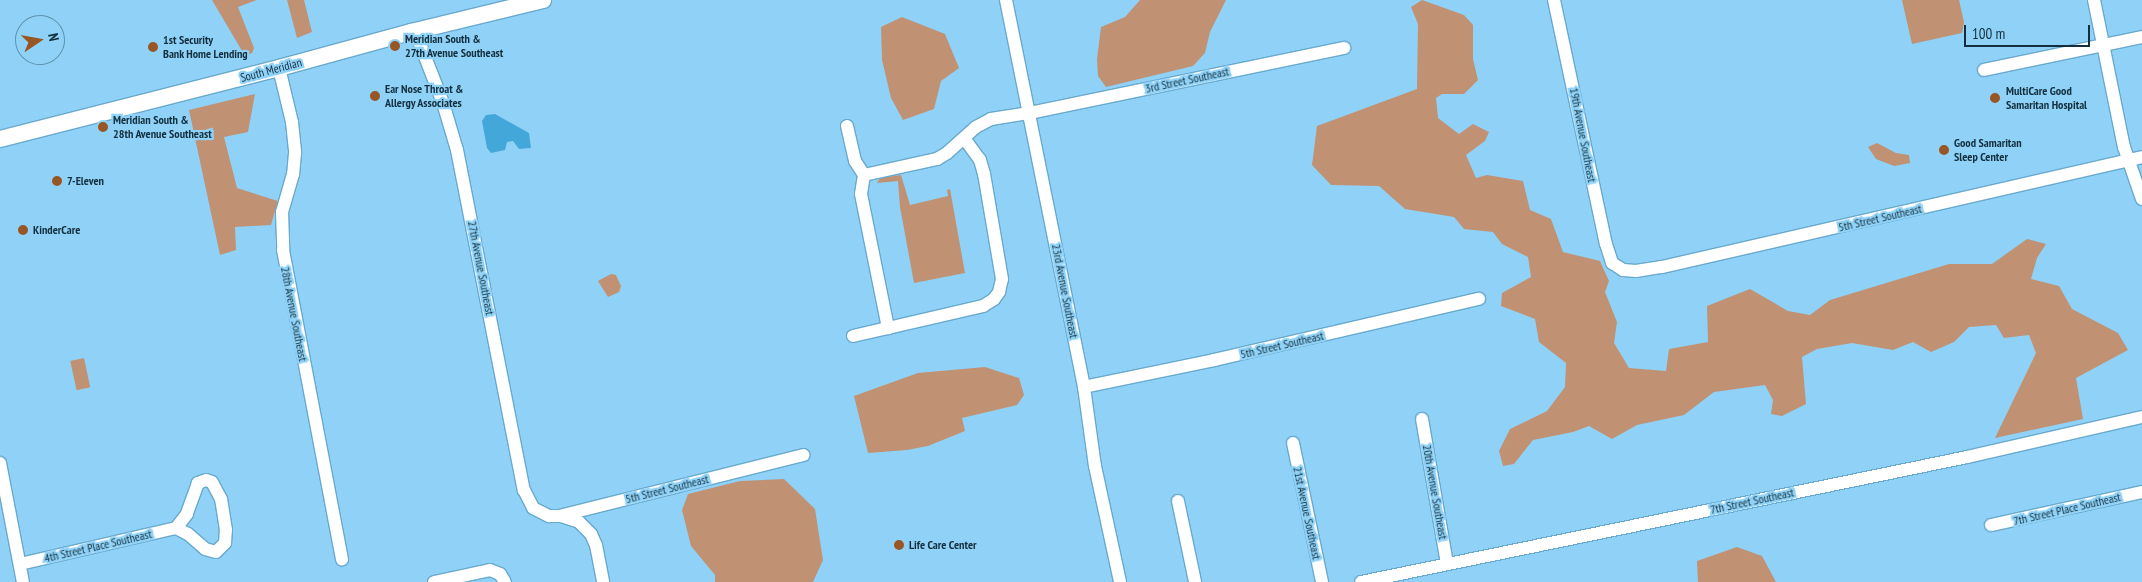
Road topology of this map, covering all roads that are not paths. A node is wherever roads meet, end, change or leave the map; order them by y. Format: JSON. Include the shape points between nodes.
{"nodes":[{"id":1,"x":543,"y":0,"type":"edge"},
{"id":2,"x":1006,"y":0,"type":"edge"},
{"id":3,"x":1556,"y":0,"type":"edge"},
{"id":4,"x":2094,"y":0,"type":"edge"},
{"id":5,"x":414,"y":31,"type":"junction"},
{"id":6,"x":2142,"y":37,"type":"edge"},
{"id":7,"x":2103,"y":46,"type":"junction"},
{"id":8,"x":1344,"y":48,"type":"dead end"},
{"id":9,"x":279,"y":68,"type":"junction"},
{"id":10,"x":1984,"y":70,"type":"dead end"},
{"id":11,"x":1030,"y":113,"type":"junction"},
{"id":12,"x":847,"y":126,"type":"dead end"},
{"id":13,"x":964,"y":138,"type":"junction"},
{"id":14,"x":0,"y":139,"type":"edge"},
{"id":15,"x":2142,"y":157,"type":"edge"},
{"id":16,"x":2129,"y":160,"type":"junction"},
{"id":17,"x":864,"y":175,"type":"junction"},
{"id":18,"x":2142,"y":199,"type":"edge"},
{"id":19,"x":1618,"y":266,"type":"joint"},
{"id":20,"x":1479,"y":299,"type":"dead end"},
{"id":21,"x":888,"y":328,"type":"junction"},
{"id":22,"x":853,"y":336,"type":"dead end"},
{"id":23,"x":1084,"y":387,"type":"junction"},
{"id":24,"x":2142,"y":417,"type":"edge"},
{"id":25,"x":1422,"y":419,"type":"dead end"},
{"id":26,"x":1293,"y":443,"type":"dead end"},
{"id":27,"x":803,"y":455,"type":"dead end"},
{"id":28,"x":0,"y":463,"type":"edge"},
{"id":29,"x":2142,"y":492,"type":"edge"},
{"id":30,"x":1178,"y":501,"type":"dead end"},
{"id":31,"x":533,"y":508,"type":"joint"},
{"id":32,"x":559,"y":516,"type":"junction"},
{"id":33,"x":1991,"y":526,"type":"dead end"},
{"id":34,"x":176,"y":528,"type":"junction"},
{"id":35,"x":342,"y":559,"type":"dead end"},
{"id":36,"x":20,"y":564,"type":"junction"},
{"id":37,"x":1448,"y":564,"type":"junction"},
{"id":38,"x":23,"y":582,"type":"edge"},
{"id":39,"x":434,"y":582,"type":"edge"},
{"id":40,"x":505,"y":582,"type":"edge"},
{"id":41,"x":603,"y":582,"type":"edge"},
{"id":42,"x":1120,"y":582,"type":"edge"},
{"id":43,"x":1195,"y":582,"type":"edge"},
{"id":44,"x":1322,"y":582,"type":"edge"},
{"id":45,"x":1361,"y":582,"type":"edge"}],
"edges":[{"from":1,"to":5,"type":"main road","name":"South Meridian"},
{"from":2,"to":11,"type":"street","name":"23rd Avenue Southeast"},
{"from":3,"to":19,"type":"street","name":"19th Avenue Southeast","via":[[1606,244],[1612,263]]},
{"from":4,"to":7,"type":"street"},
{"from":5,"to":9,"type":"main road","name":"South Meridian"},
{"from":5,"to":31,"type":"street","name":"27th Avenue Southeast","via":[[456,144],[524,490]]},
{"from":6,"to":7,"type":"street"},
{"from":7,"to":10,"type":"street"},
{"from":7,"to":16,"type":"street"},
{"from":8,"to":11,"type":"street","name":"3rd Street Southeast"},
{"from":9,"to":14,"type":"main road","name":"South Meridian"},
{"from":9,"to":35,"type":"street","name":"28th Avenue Southeast","via":[[292,122],[295,153],[293,174],[282,212],[283,250]]},
{"from":11,"to":13,"type":"street","name":"3rd Street Southeast","via":[[983,122]]},
{"from":11,"to":23,"type":"street","name":"23rd Avenue Southeast"},
{"from":12,"to":17,"type":"street","via":[[855,161]]},
{"from":13,"to":17,"type":"street","name":"3rd Street Southeast","via":[[937,160]]},
{"from":13,"to":21,"type":"street","via":[[980,160],[984,174],[1002,279],[999,292],[983,306]]},
{"from":15,"to":16,"type":"street","name":"5th Street Southeast"},
{"from":16,"to":18,"type":"street"},
{"from":16,"to":19,"type":"street","name":"5th Street Southeast","via":[[1662,267],[1636,271],[1622,270]]},
{"from":17,"to":21,"type":"street","via":[[861,194]]},
{"from":20,"to":23,"type":"street","name":"5th Street Southeast"},
{"from":21,"to":22,"type":"street"},
{"from":23,"to":42,"type":"street","name":"23rd Avenue Southeast","via":[[1095,466]]},
{"from":24,"to":37,"type":"street","name":"7th Street Southeast"},
{"from":25,"to":37,"type":"street","name":"20th Avenue Southeast"},
{"from":26,"to":44,"type":"street","name":"21st Avenue Southeast"},
{"from":27,"to":32,"type":"street","name":"5th Street Southeast"},
{"from":28,"to":36,"type":"street"},
{"from":29,"to":33,"type":"street","name":"7th Street Place Southeast"},
{"from":30,"to":43,"type":"street"},
{"from":31,"to":32,"type":"street","name":"5th Street Southeast","via":[[548,516]]},
{"from":32,"to":41,"type":"street","via":[[579,522],[591,534]]},
{"from":34,"to":34,"type":"street","via":[[187,514],[198,483],[212,482],[218,489],[225,518],[223,546],[216,552],[208,551]]},
{"from":34,"to":36,"type":"street","name":"4th Street Place Southeast"},
{"from":36,"to":38,"type":"street"},
{"from":37,"to":45,"type":"street","name":"7th Street Southeast"},
{"from":39,"to":40,"type":"street","via":[[480,571],[496,571]]}]}
